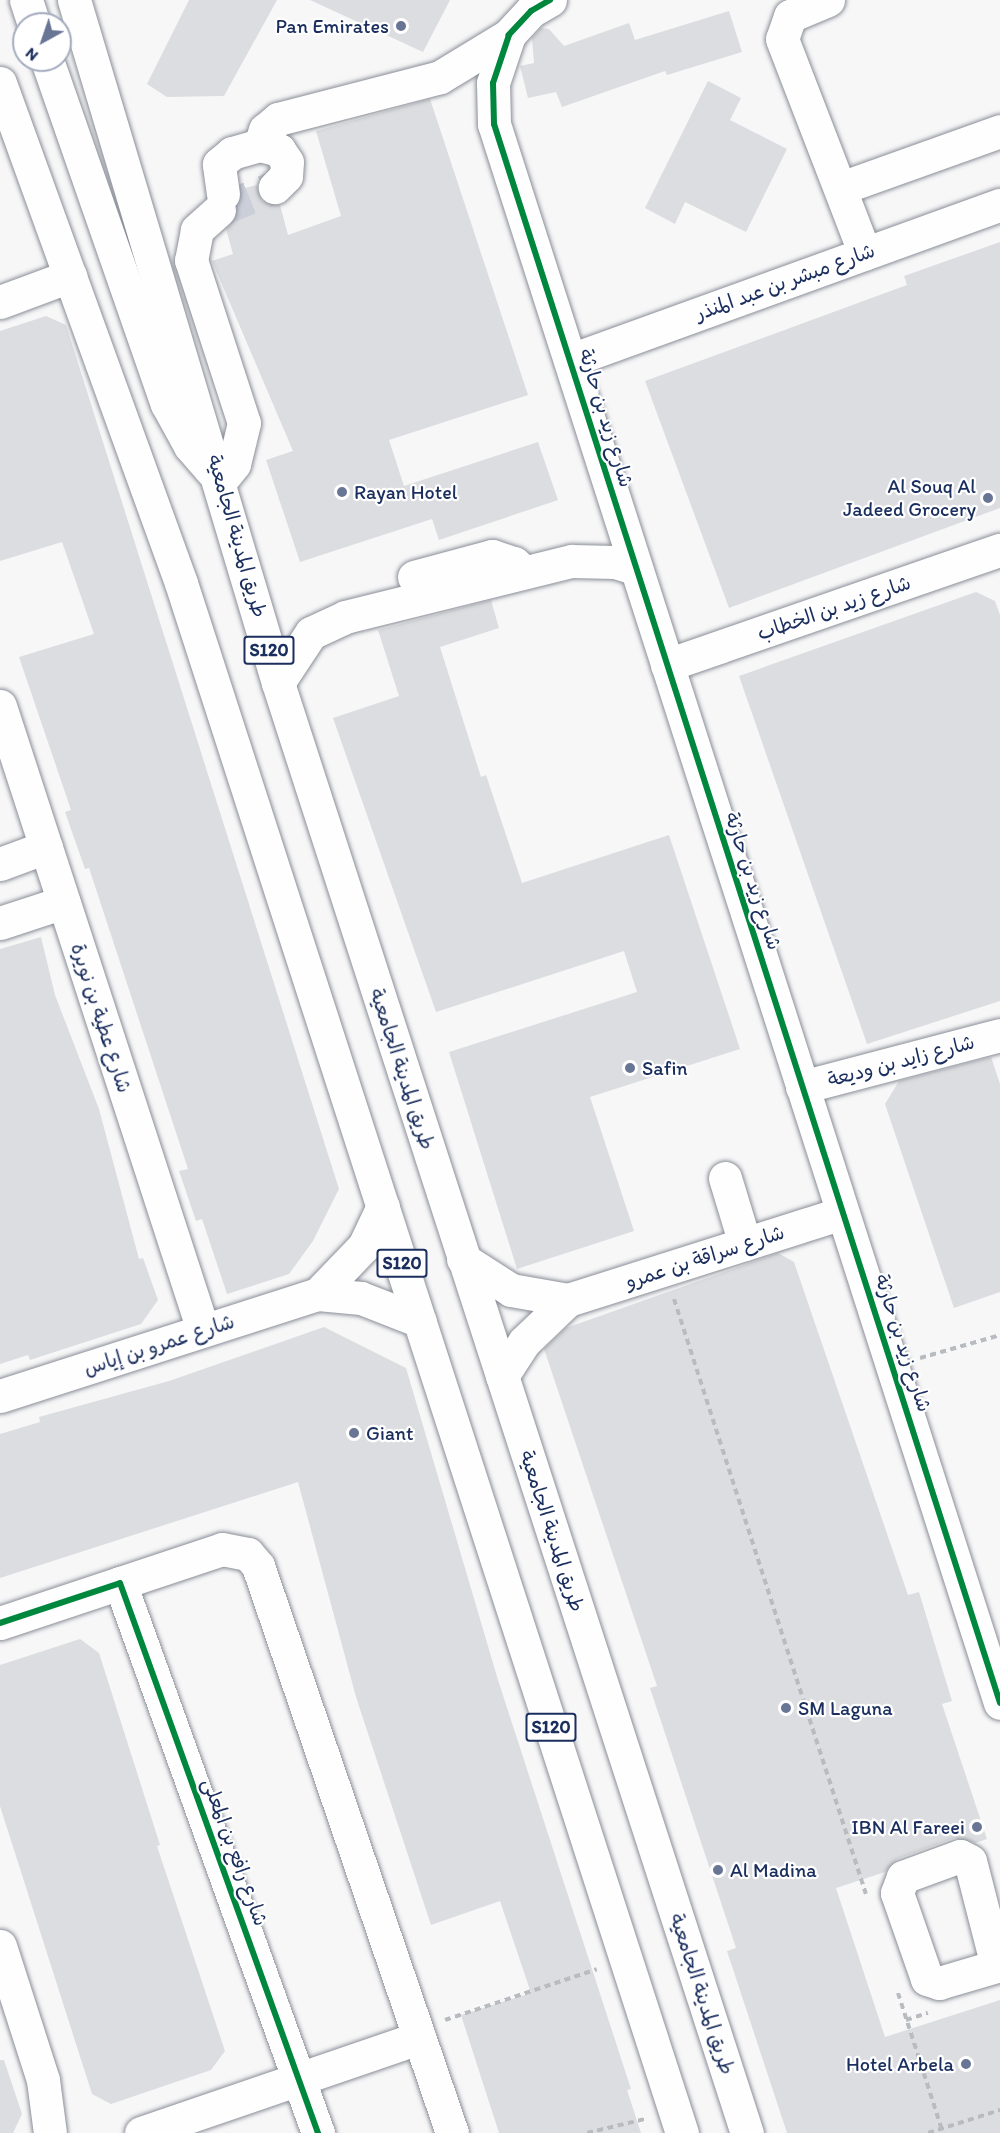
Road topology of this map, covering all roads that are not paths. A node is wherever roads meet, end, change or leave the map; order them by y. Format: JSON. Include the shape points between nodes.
{"nodes":[{"id":1,"x":74,"y":0,"type":"edge"},
{"id":2,"x":87,"y":0,"type":"edge"},
{"id":3,"x":550,"y":0,"type":"edge"},
{"id":4,"x":828,"y":0,"type":"edge"},
{"id":5,"x":509,"y":35,"type":"junction"},
{"id":6,"x":86,"y":37,"type":"junction"},
{"id":7,"x":51,"y":72,"type":"edge"},
{"id":8,"x":440,"y":77,"type":"junction"},
{"id":9,"x":0,"y":83,"type":"edge"},
{"id":10,"x":492,"y":101,"type":"junction"},
{"id":11,"x":8,"y":123,"type":"edge"},
{"id":12,"x":1000,"y":131,"type":"edge"},
{"id":13,"x":269,"y":147,"type":"junction"},
{"id":14,"x":275,"y":187,"type":"dead end"},
{"id":15,"x":841,"y":188,"type":"junction"},
{"id":16,"x":1000,"y":205,"type":"edge"},
{"id":17,"x":865,"y":254,"type":"junction"},
{"id":18,"x":70,"y":276,"type":"junction"},
{"id":19,"x":0,"y":303,"type":"edge"},
{"id":20,"x":571,"y":360,"type":"junction"},
{"id":21,"x":221,"y":480,"type":"junction"},
{"id":22,"x":1000,"y":550,"type":"edge"},
{"id":23,"x":635,"y":568,"type":"junction"},
{"id":24,"x":667,"y":666,"type":"junction"},
{"id":25,"x":278,"y":683,"type":"junction"},
{"id":26,"x":0,"y":706,"type":"edge"},
{"id":27,"x":46,"y":847,"type":"junction"},
{"id":28,"x":0,"y":864,"type":"edge"},
{"id":29,"x":64,"y":902,"type":"junction"},
{"id":30,"x":0,"y":922,"type":"edge"},
{"id":31,"x":1000,"y":1035,"type":"edge"},
{"id":32,"x":802,"y":1087,"type":"junction"},
{"id":33,"x":725,"y":1178,"type":"dead end"},
{"id":34,"x":383,"y":1206,"type":"junction"},
{"id":35,"x":842,"y":1213,"type":"junction"},
{"id":36,"x":745,"y":1244,"type":"junction"},
{"id":37,"x":463,"y":1259,"type":"junction"},
{"id":38,"x":318,"y":1294,"type":"junction"},
{"id":39,"x":568,"y":1300,"type":"junction"},
{"id":40,"x":420,"y":1321,"type":"junction"},
{"id":41,"x":203,"y":1330,"type":"junction"},
{"id":42,"x":502,"y":1376,"type":"junction"},
{"id":43,"x":0,"y":1396,"type":"edge"},
{"id":44,"x":120,"y":1583,"type":"junction"},
{"id":45,"x":0,"y":1623,"type":"edge"},
{"id":46,"x":993,"y":1656,"type":"edge"},
{"id":47,"x":1000,"y":1703,"type":"edge"},
{"id":48,"x":0,"y":1947,"type":"edge"},
{"id":49,"x":418,"y":2034,"type":"junction"},
{"id":50,"x":300,"y":2080,"type":"junction"},
{"id":51,"x":679,"y":2122,"type":"edge"},
{"id":52,"x":50,"y":2133,"type":"edge"},
{"id":53,"x":141,"y":2133,"type":"edge"},
{"id":54,"x":318,"y":2133,"type":"edge"},
{"id":55,"x":452,"y":2133,"type":"edge"},
{"id":56,"x":747,"y":2133,"type":"edge"}],
"edges":[{"from":1,"to":6,"type":"street","name":"طريق المدينة الجامعية","number":"S120"},
{"from":2,"to":6,"type":"street"},
{"from":3,"to":5,"type":"street","via":[[531,11]]},
{"from":4,"to":15,"type":"street","via":[[790,16],[782,39]]},
{"from":5,"to":8,"type":"street"},
{"from":5,"to":10,"type":"street","name":"شارع زيد بن حارثة"},
{"from":6,"to":21,"type":"street","name":"طريق المدينة الجامعية","number":"S120"},
{"from":7,"to":21,"type":"street","via":[[167,404],[190,446]]},
{"from":8,"to":10,"type":"street","via":[[468,84]]},
{"from":8,"to":13,"type":"street","via":[[271,124]]},
{"from":9,"to":11,"type":"street","number":"S120"},
{"from":10,"to":20,"type":"street","name":"شارع زيد بن حارثة","via":[[500,146]]},
{"from":11,"to":18,"type":"street","number":"S120"},
{"from":12,"to":15,"type":"street"},
{"from":13,"to":14,"type":"street","via":[[287,169]]},
{"from":13,"to":21,"type":"street","via":[[232,153],[219,164],[221,202],[197,230],[191,260],[244,423],[234,464]]},
{"from":15,"to":17,"type":"street"},
{"from":16,"to":17,"type":"street","name":"شارع مبشر بن عبد المنذر"},
{"from":17,"to":20,"type":"street","name":"شارع مبشر بن عبد المنذر"},
{"from":18,"to":19,"type":"street"},
{"from":18,"to":34,"type":"street","number":"S120","via":[[181,583]]},
{"from":20,"to":23,"type":"street","name":"شارع زيد بن حارثة"},
{"from":21,"to":25,"type":"street","name":"طريق المدينة الجامعية","number":"S120"},
{"from":22,"to":24,"type":"street","name":"شارع زيد بن الخطاب"},
{"from":23,"to":24,"type":"street","name":"شارع زيد بن حارثة"},
{"from":23,"to":25,"type":"street","via":[[593,560],[524,572],[345,617],[311,633]]},
{"from":24,"to":32,"type":"street","name":"شارع زيد بن حارثة"},
{"from":25,"to":37,"type":"street","name":"طريق المدينة الجامعية","number":"S120"},
{"from":26,"to":27,"type":"street","name":"شارع عطية بن نويرة"},
{"from":27,"to":28,"type":"street"},
{"from":27,"to":29,"type":"street","name":"شارع عطية بن نويرة"},
{"from":29,"to":30,"type":"street"},
{"from":29,"to":41,"type":"street","name":"شارع عطية بن نويرة"},
{"from":31,"to":32,"type":"street","name":"شارع زايد بن وديعة"},
{"from":32,"to":35,"type":"street","name":"شارع زيد بن حارثة"},
{"from":33,"to":36,"type":"street"},
{"from":34,"to":38,"type":"street","name":"شارع عمرو بن إياس","via":[[364,1246]]},
{"from":34,"to":40,"type":"street","number":"S120"},
{"from":35,"to":36,"type":"street","name":"شارع سراقة بن عمرو"},
{"from":35,"to":46,"type":"street","name":"شارع زيد بن حارثة"},
{"from":36,"to":39,"type":"street","name":"شارع سراقة بن عمرو"},
{"from":37,"to":39,"type":"street","name":"شارع سراقة بن عمرو","via":[[511,1290]]},
{"from":37,"to":42,"type":"street","name":"طريق المدينة الجامعية","number":"S120"},
{"from":38,"to":40,"type":"street","name":"شارع عمرو بن إياس","via":[[361,1298]]},
{"from":38,"to":41,"type":"street","name":"شارع عمرو بن إياس"},
{"from":39,"to":42,"type":"street","name":"شارع سراقة بن عمرو","via":[[537,1327]]},
{"from":40,"to":51,"type":"street","number":"S120"},
{"from":41,"to":43,"type":"street","name":"شارع عمرو بن إياس"},
{"from":42,"to":56,"type":"street","name":"طريق المدينة الجامعية","number":"S120"},
{"from":44,"to":45,"type":"street"},
{"from":44,"to":49,"type":"street","via":[[235,1548],[258,1566]]},
{"from":44,"to":50,"type":"street","name":"شارع رافع بن المعلى"},
{"from":46,"to":47,"type":"street","name":"شارع زيد بن حارثة"},
{"from":48,"to":52,"type":"street","via":[[44,2080]]},
{"from":49,"to":50,"type":"street"},
{"from":49,"to":55,"type":"street"},
{"from":50,"to":53,"type":"street"},
{"from":50,"to":54,"type":"street","name":"شارع رافع بن المعلى"}]}
